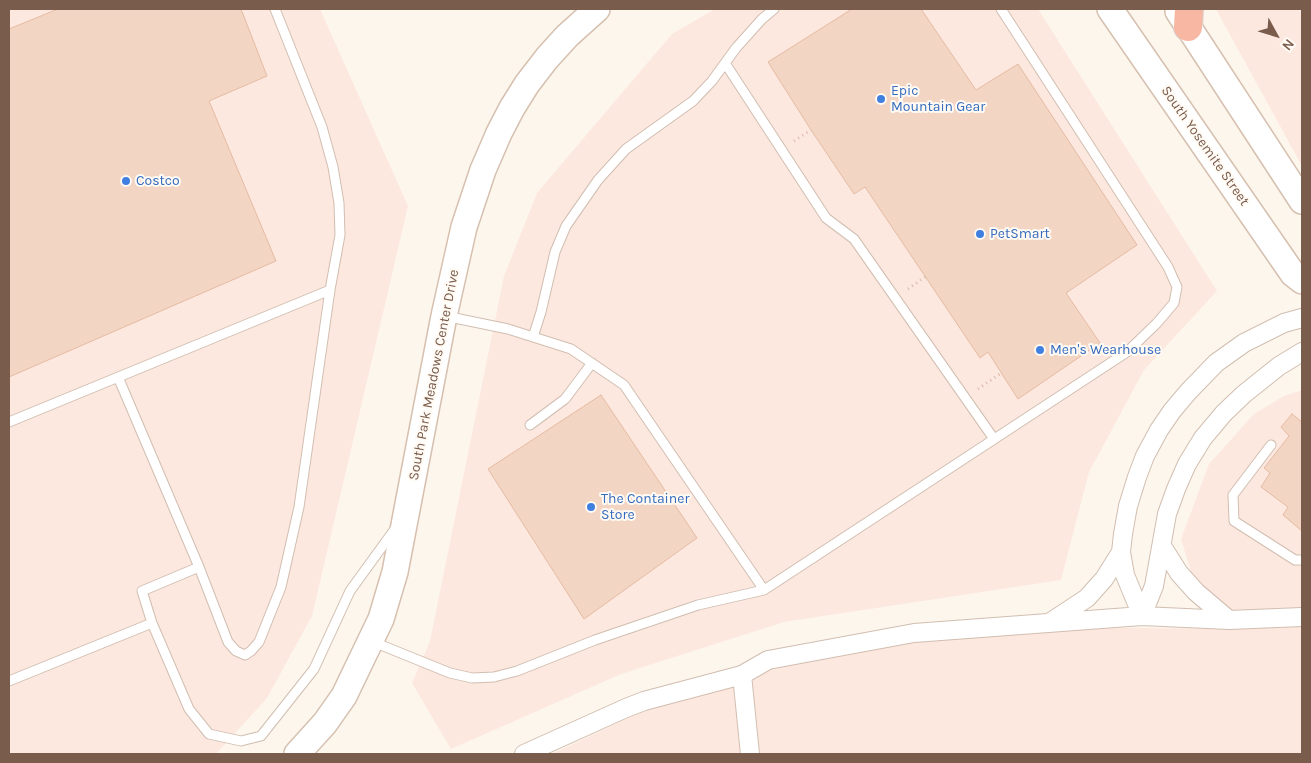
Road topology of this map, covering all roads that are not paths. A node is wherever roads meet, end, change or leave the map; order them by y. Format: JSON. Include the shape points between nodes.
{"nodes":[{"id":1,"x":275,"y":9,"type":"edge"},
{"id":2,"x":597,"y":9,"type":"edge"},
{"id":3,"x":774,"y":9,"type":"edge"},
{"id":4,"x":1001,"y":9,"type":"edge"},
{"id":5,"x":1110,"y":9,"type":"edge"},
{"id":6,"x":1184,"y":15,"type":"edge"},
{"id":7,"x":725,"y":63,"type":"junction"},
{"id":8,"x":1302,"y":201,"type":"edge"},
{"id":9,"x":1302,"y":281,"type":"edge"},
{"id":10,"x":330,"y":290,"type":"junction"},
{"id":11,"x":444,"y":316,"type":"junction"},
{"id":12,"x":1302,"y":318,"type":"edge"},
{"id":13,"x":533,"y":337,"type":"junction"},
{"id":14,"x":1302,"y":352,"type":"edge"},
{"id":15,"x":592,"y":363,"type":"junction"},
{"id":16,"x":118,"y":377,"type":"junction"},
{"id":17,"x":9,"y":422,"type":"edge"},
{"id":18,"x":530,"y":425,"type":"dead end"},
{"id":19,"x":994,"y":439,"type":"junction"},
{"id":20,"x":1271,"y":445,"type":"dead end"},
{"id":21,"x":406,"y":513,"type":"junction"},
{"id":22,"x":1162,"y":546,"type":"junction"},
{"id":23,"x":1121,"y":552,"type":"junction"},
{"id":24,"x":1302,"y":560,"type":"edge"},
{"id":25,"x":199,"y":567,"type":"junction"},
{"id":26,"x":764,"y":590,"type":"junction"},
{"id":27,"x":1142,"y":616,"type":"junction"},
{"id":28,"x":1302,"y":617,"type":"edge"},
{"id":29,"x":1229,"y":620,"type":"junction"},
{"id":30,"x":1051,"y":622,"type":"junction"},
{"id":31,"x":152,"y":623,"type":"junction"},
{"id":32,"x":371,"y":641,"type":"junction"},
{"id":33,"x":742,"y":676,"type":"junction"},
{"id":34,"x":9,"y":681,"type":"edge"},
{"id":35,"x":297,"y":754,"type":"edge"},
{"id":36,"x":524,"y":754,"type":"edge"},
{"id":37,"x":750,"y":754,"type":"edge"}],
"edges":[{"from":1,"to":10,"type":"lane","via":[[322,127],[333,167],[340,235]]},
{"from":2,"to":11,"type":"main road","name":"South Park Meadows Center Drive","via":[[547,58],[527,84],[499,133],[464,227]]},
{"from":3,"to":7,"type":"lane"},
{"from":4,"to":19,"type":"lane","via":[[1168,267],[1177,287],[1174,303],[1127,352]]},
{"from":5,"to":9,"type":"main road","name":"South Yosemite Street","via":[[1293,274]]},
{"from":6,"to":8,"type":"main road"},
{"from":7,"to":13,"type":"lane","via":[[693,101],[626,149],[598,180],[566,226],[555,252]]},
{"from":7,"to":19,"type":"lane","via":[[826,218],[854,238]]},
{"from":10,"to":16,"type":"lane"},
{"from":10,"to":25,"type":"lane","via":[[299,507],[281,586],[261,636],[245,655],[228,642]]},
{"from":11,"to":13,"type":"lane"},
{"from":11,"to":21,"type":"main road","name":"South Park Meadows Center Drive"},
{"from":12,"to":23,"type":"street","via":[[1284,323],[1244,343],[1216,363],[1172,411],[1145,456],[1137,477],[1128,506]]},
{"from":13,"to":15,"type":"lane","via":[[571,349]]},
{"from":14,"to":22,"type":"street","via":[[1244,394],[1203,438],[1176,489],[1167,514]]},
{"from":15,"to":18,"type":"lane","via":[[565,399]]},
{"from":15,"to":26,"type":"lane","via":[[624,386]]},
{"from":16,"to":17,"type":"lane"},
{"from":16,"to":25,"type":"lane"},
{"from":19,"to":26,"type":"lane"},
{"from":20,"to":24,"type":"lane","via":[[1233,495],[1234,521],[1295,560]]},
{"from":21,"to":31,"type":"lane","via":[[350,591],[314,669],[261,736],[241,741],[209,734],[189,709]]},
{"from":21,"to":32,"type":"main road","name":"South Park Meadows Center Drive","via":[[395,572],[382,619]]},
{"from":22,"to":27,"type":"street","via":[[1154,586]]},
{"from":22,"to":29,"type":"street","via":[[1178,573]]},
{"from":23,"to":27,"type":"street","via":[[1125,575]]},
{"from":23,"to":30,"type":"street","via":[[1087,598]]},
{"from":25,"to":31,"type":"lane","via":[[142,591]]},
{"from":26,"to":32,"type":"lane","via":[[698,605],[494,677],[472,678],[450,673]]},
{"from":27,"to":29,"type":"street"},
{"from":27,"to":30,"type":"street"},
{"from":28,"to":29,"type":"street"},
{"from":30,"to":33,"type":"street","via":[[914,633],[768,660]]},
{"from":31,"to":34,"type":"lane"},
{"from":32,"to":35,"type":"main road","name":"South Park Meadows Center Drive","via":[[344,696]]},
{"from":33,"to":36,"type":"street","via":[[644,701]]},
{"from":33,"to":37,"type":"street"}]}
